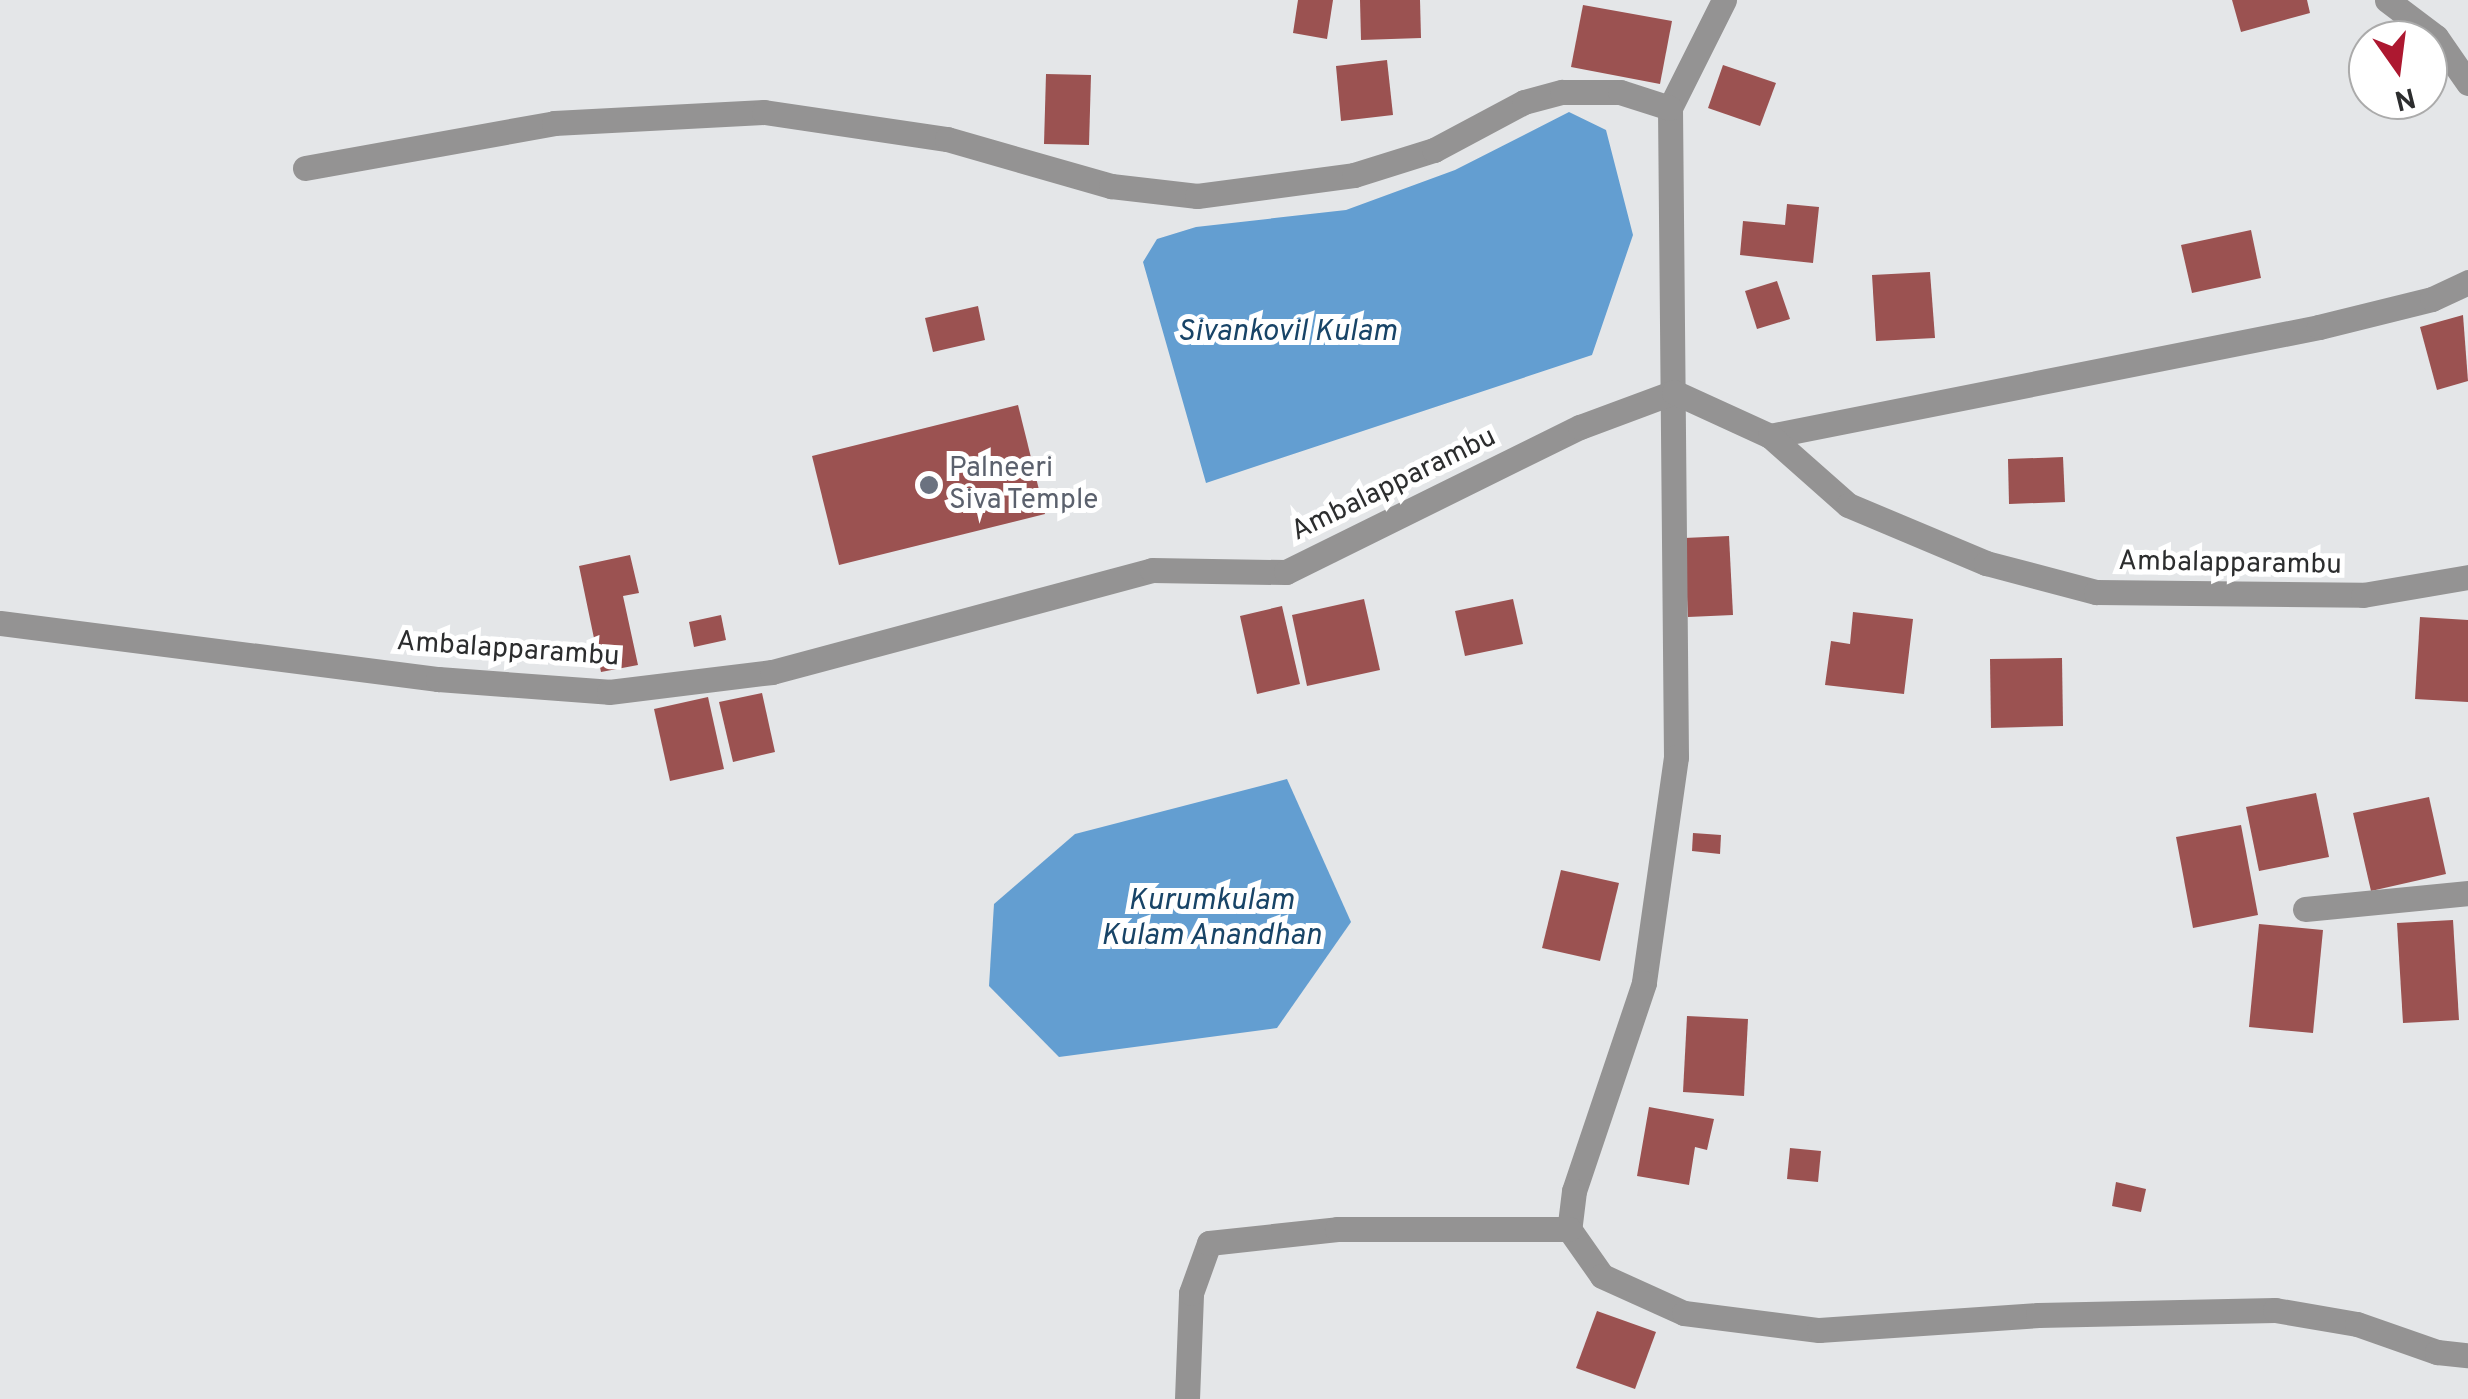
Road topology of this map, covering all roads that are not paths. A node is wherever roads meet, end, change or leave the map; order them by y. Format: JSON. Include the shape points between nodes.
{"nodes":[{"id":1,"x":1724,"y":0,"type":"edge"},
{"id":2,"x":2387,"y":0,"type":"edge"},
{"id":3,"x":2468,"y":83,"type":"edge"},
{"id":4,"x":1670,"y":108,"type":"junction"},
{"id":5,"x":305,"y":168,"type":"dead end"},
{"id":6,"x":2468,"y":282,"type":"edge"},
{"id":7,"x":1674,"y":392,"type":"junction"},
{"id":8,"x":1770,"y":436,"type":"junction"},
{"id":9,"x":2468,"y":576,"type":"edge"},
{"id":10,"x":0,"y":623,"type":"edge"},
{"id":11,"x":2468,"y":893,"type":"edge"},
{"id":12,"x":2305,"y":909,"type":"dead end"},
{"id":13,"x":1569,"y":1229,"type":"junction"},
{"id":14,"x":2468,"y":1355,"type":"edge"},
{"id":15,"x":1187,"y":1399,"type":"edge"}],
"edges":[{"from":1,"to":4,"type":"street"},
{"from":2,"to":3,"type":"street","via":[[2436,37]]},
{"from":4,"to":5,"type":"street","via":[[1620,92],[1562,92],[1524,102],[1434,150],[1354,175],[1197,196],[1111,186],[946,140],[764,112],[554,123]]},
{"from":4,"to":7,"type":"street"},
{"from":6,"to":8,"type":"street","via":[[2432,299],[2320,327]]},
{"from":7,"to":8,"type":"street","name":"Ambalapparambu"},
{"from":7,"to":10,"type":"street","name":"Ambalapparambu","via":[[1580,427],[1286,572],[1152,570],[772,672],[609,692],[438,679]]},
{"from":7,"to":13,"type":"street","via":[[1676,758],[1644,983],[1574,1192]]},
{"from":8,"to":9,"type":"street","name":"Ambalapparambu","via":[[1848,505],[1986,564],[2096,592],[2364,595]]},
{"from":11,"to":12,"type":"street"},
{"from":13,"to":14,"type":"street","via":[[1602,1276],[1684,1312],[1819,1330],[2038,1315],[2275,1310]]},
{"from":13,"to":15,"type":"street","via":[[1337,1230],[1209,1243],[1191,1293]]}]}
